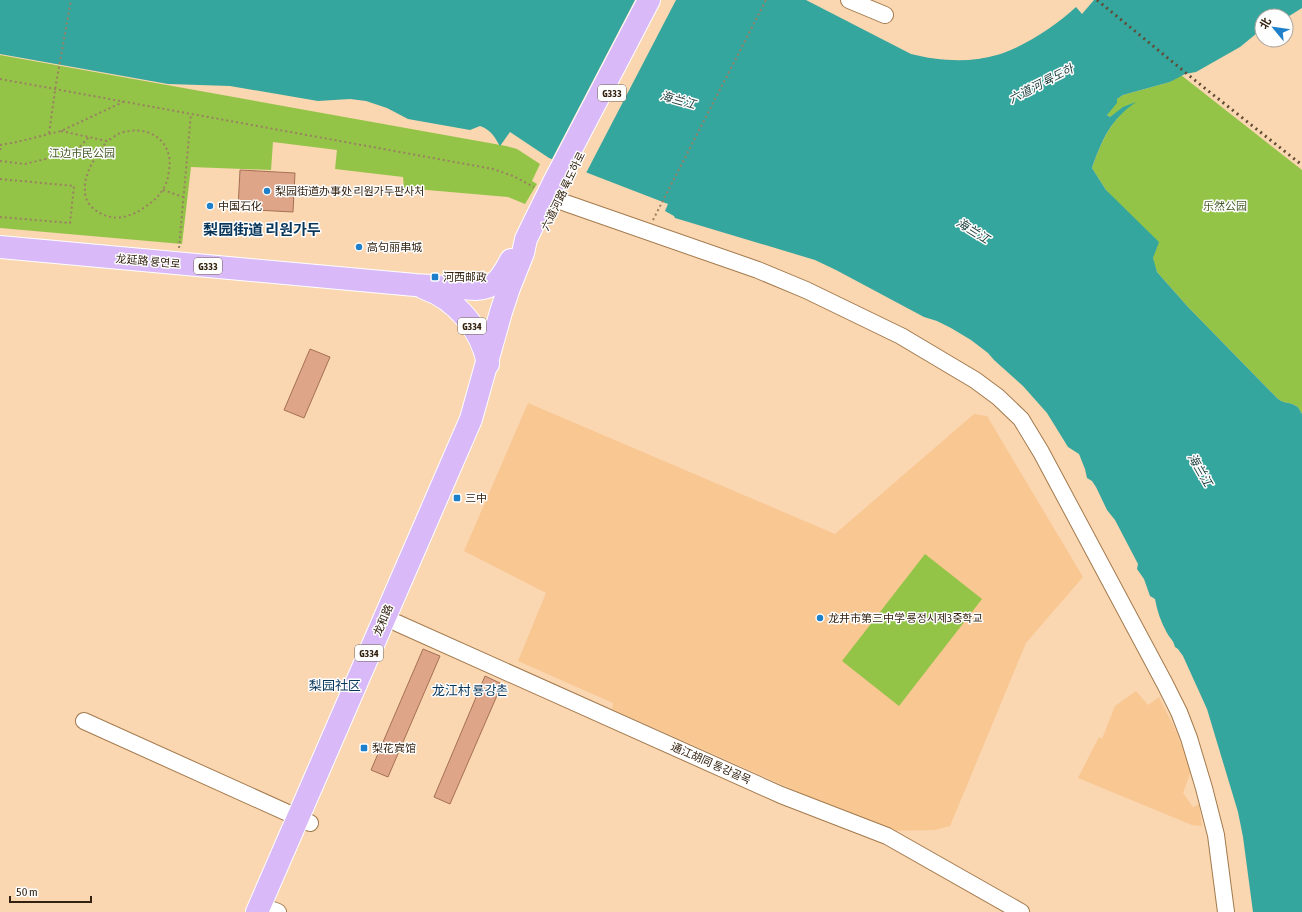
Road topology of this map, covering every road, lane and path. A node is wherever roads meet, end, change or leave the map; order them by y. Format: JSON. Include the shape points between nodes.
{"nodes":[{"id":1,"x":71,"y":0,"type":"edge"},
{"id":2,"x":649,"y":0,"type":"edge"},
{"id":3,"x":661,"y":0,"type":"edge"},
{"id":4,"x":766,"y":0,"type":"edge"},
{"id":5,"x":849,"y":0,"type":"edge"},
{"id":6,"x":885,"y":15,"type":"dead end"},
{"id":7,"x":0,"y":79,"type":"edge"},
{"id":8,"x":56,"y":89,"type":"junction"},
{"id":9,"x":124,"y":101,"type":"junction"},
{"id":10,"x":191,"y":114,"type":"junction"},
{"id":11,"x":61,"y":131,"type":"junction"},
{"id":12,"x":49,"y":133,"type":"junction"},
{"id":13,"x":89,"y":136,"type":"junction"},
{"id":14,"x":107,"y":141,"type":"junction"},
{"id":15,"x":0,"y":145,"type":"edge"},
{"id":16,"x":0,"y":150,"type":"edge"},
{"id":17,"x":0,"y":161,"type":"edge"},
{"id":18,"x":0,"y":179,"type":"edge"},
{"id":19,"x":163,"y":190,"type":"junction"},
{"id":20,"x":556,"y":191,"type":"junction"},
{"id":21,"x":183,"y":197,"type":"junction"},
{"id":22,"x":0,"y":217,"type":"edge"},
{"id":23,"x":647,"y":232,"type":"junction"},
{"id":24,"x":526,"y":239,"type":"junction"},
{"id":25,"x":0,"y":247,"type":"edge"},
{"id":26,"x":0,"y":259,"type":"edge"},
{"id":27,"x":178,"y":263,"type":"junction"},
{"id":28,"x":524,"y":272,"type":"junction"},
{"id":29,"x":509,"y":288,"type":"junction"},
{"id":30,"x":414,"y":291,"type":"junction"},
{"id":31,"x":448,"y":300,"type":"junction"},
{"id":32,"x":487,"y":359,"type":"junction"},
{"id":33,"x":485,"y":393,"type":"junction"},
{"id":34,"x":397,"y":623,"type":"junction"},
{"id":35,"x":84,"y":721,"type":"dead end"},
{"id":36,"x":304,"y":820,"type":"junction"},
{"id":37,"x":270,"y":911,"type":"edge"},
{"id":38,"x":1021,"y":912,"type":"edge"},
{"id":39,"x":1226,"y":912,"type":"edge"}],
"edges":[{"from":1,"to":8,"type":"path"},
{"from":2,"to":20,"type":"highway","name":"六道河路 륙도하로","number":"G333"},
{"from":3,"to":20,"type":"highway","name":"六道河路 륙도하로","number":"G333"},
{"from":4,"to":23,"type":"path"},
{"from":5,"to":6,"type":"street"},
{"from":7,"to":8,"type":"path"},
{"from":8,"to":9,"type":"path"},
{"from":8,"to":12,"type":"path"},
{"from":9,"to":10,"type":"path"},
{"from":9,"to":11,"type":"path"},
{"from":10,"to":20,"type":"path","via":[[493,169]]},
{"from":10,"to":21,"type":"path"},
{"from":11,"to":12,"type":"path"},
{"from":11,"to":13,"type":"path"},
{"from":12,"to":15,"type":"path"},
{"from":13,"to":14,"type":"path"},
{"from":13,"to":17,"type":"path","via":[[71,156],[25,164]]},
{"from":14,"to":19,"type":"path","via":[[119,134],[140,131],[159,138],[169,155],[167,180]]},
{"from":14,"to":19,"type":"path","via":[[90,168],[86,180],[85,195],[90,206],[100,214],[121,218],[152,202]]},
{"from":15,"to":16,"type":"path"},
{"from":18,"to":22,"type":"path","via":[[74,186],[70,223]]},
{"from":19,"to":21,"type":"path"},
{"from":20,"to":23,"type":"street"},
{"from":20,"to":24,"type":"highway","name":"六道河路 륙도하로","number":"G333"},
{"from":20,"to":28,"type":"highway","name":"六道河路 륙도하로","number":"G333"},
{"from":21,"to":27,"type":"path"},
{"from":23,"to":39,"type":"street","via":[[765,273],[900,336],[975,380],[1021,419],[1179,712],[1196,759],[1216,835]]},
{"from":24,"to":29,"type":"highway","name":"六道河路 륙도하로"},
{"from":24,"to":30,"type":"highway","name":"龙延路 룡연로","via":[[500,278],[491,286],[476,289]]},
{"from":25,"to":27,"type":"highway","name":"龙延路 룡연로","number":"G333"},
{"from":26,"to":30,"type":"highway","name":"龙延路 룡연로","number":"G333","via":[[389,293]]},
{"from":27,"to":30,"type":"highway","name":"龙延路 룡연로","number":"G333"},
{"from":28,"to":29,"type":"highway"},
{"from":28,"to":33,"type":"highway","name":"六道河路 륙도하로"},
{"from":29,"to":31,"type":"highway","via":[[490,296]]},
{"from":29,"to":32,"type":"highway","name":"六道河路 륙도하로"},
{"from":30,"to":31,"type":"highway","name":"龙延路 룡연로","number":"G334","via":[[428,289]]},
{"from":30,"to":33,"type":"highway","name":"龙延路 룡연로","number":"G334","via":[[447,316],[461,332],[477,367],[478,378]]},
{"from":31,"to":32,"type":"highway","name":"龙延路 룡연로","number":"G334","via":[[475,330]]},
{"from":32,"to":33,"type":"highway","name":"龙延路 룡연로","number":"G334"},
{"from":33,"to":34,"type":"highway","name":"龙和路","number":"G334","via":[[485,417],[476,441]]},
{"from":33,"to":36,"type":"highway","name":"龙和路","number":"G334","via":[[470,419]]},
{"from":34,"to":36,"type":"highway","name":"龙和路","number":"G334"},
{"from":34,"to":38,"type":"street","name":"通江胡同 통강골목","via":[[781,795],[887,836]]},
{"from":35,"to":36,"type":"street"},
{"from":36,"to":37,"type":"highway","name":"龙和路","number":"G334"}]}
